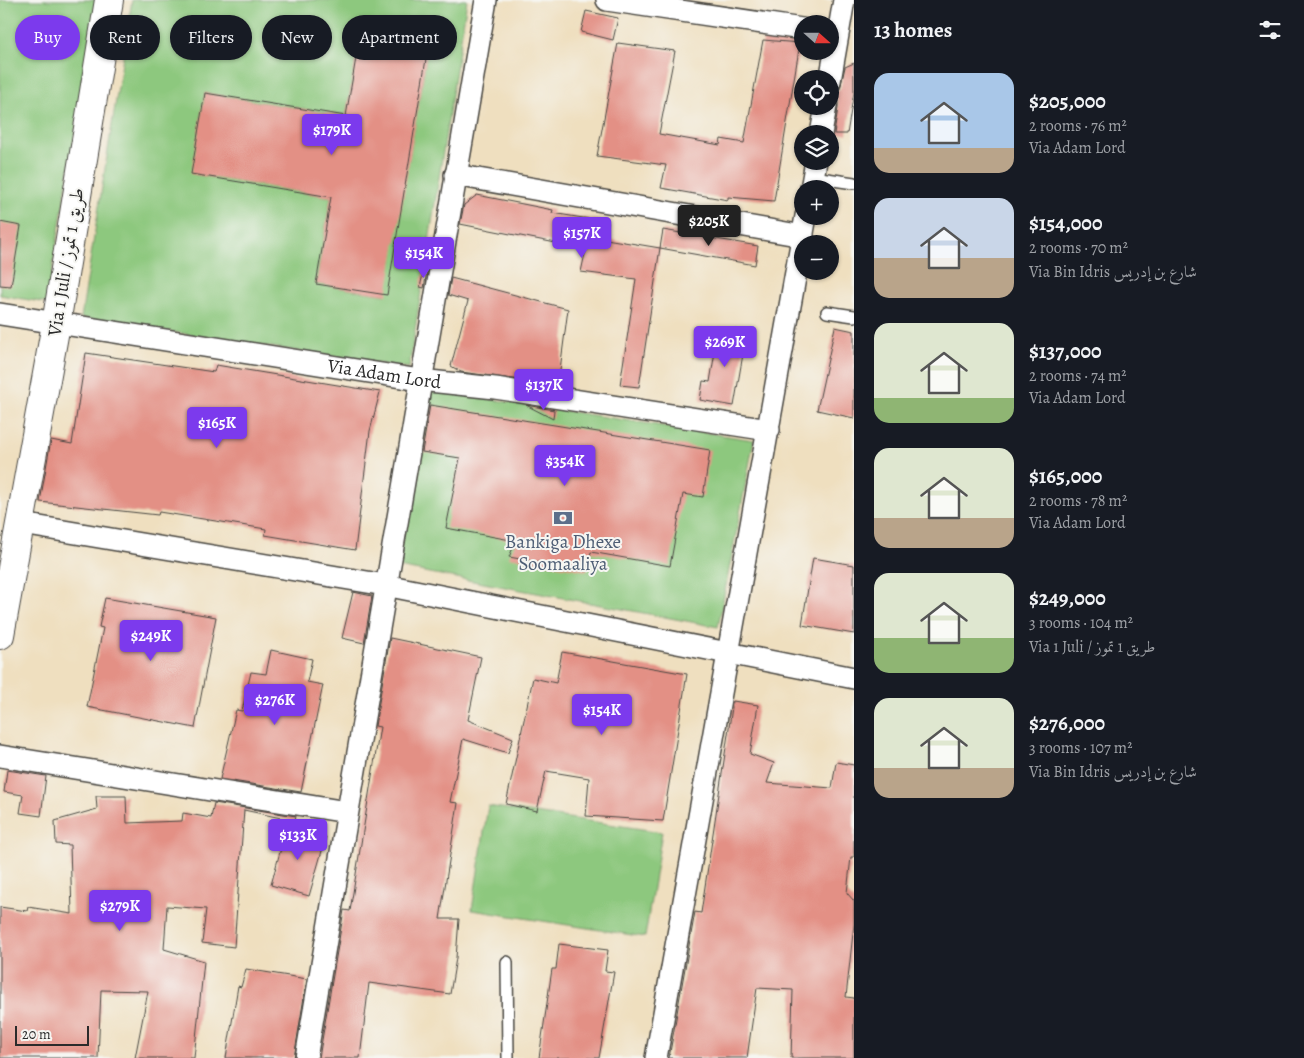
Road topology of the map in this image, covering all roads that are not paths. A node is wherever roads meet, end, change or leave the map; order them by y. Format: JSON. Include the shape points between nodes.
{"nodes":[{"id":1,"x":109,"y":0,"type":"edge"},
{"id":2,"x":486,"y":0,"type":"edge"},
{"id":3,"x":607,"y":0,"type":"edge"},
{"id":4,"x":844,"y":0,"type":"edge"},
{"id":5,"x":794,"y":28,"type":"edge"},
{"id":6,"x":841,"y":35,"type":"edge"},
{"id":7,"x":833,"y":70,"type":"edge"},
{"id":8,"x":455,"y":175,"type":"junction"},
{"id":9,"x":814,"y":176,"type":"edge"},
{"id":10,"x":854,"y":183,"type":"edge"},
{"id":11,"x":804,"y":226,"type":"edge"},
{"id":12,"x":827,"y":312,"type":"dead end"},
{"id":13,"x":0,"y":314,"type":"edge"},
{"id":14,"x":854,"y":316,"type":"edge"},
{"id":15,"x":56,"y":324,"type":"junction"},
{"id":16,"x":420,"y":380,"type":"junction"},
{"id":17,"x":769,"y":430,"type":"junction"},
{"id":18,"x":11,"y":522,"type":"edge"},
{"id":19,"x":385,"y":585,"type":"junction"},
{"id":20,"x":1,"y":628,"type":"edge"},
{"id":21,"x":729,"y":654,"type":"junction"},
{"id":22,"x":854,"y":678,"type":"edge"},
{"id":23,"x":0,"y":756,"type":"edge"},
{"id":24,"x":347,"y":812,"type":"junction"},
{"id":25,"x":507,"y":962,"type":"dead end"},
{"id":26,"x":306,"y":1058,"type":"edge"},
{"id":27,"x":508,"y":1058,"type":"edge"},
{"id":28,"x":656,"y":1058,"type":"edge"}],
"edges":[{"from":1,"to":15,"type":"main road","name":"Via 1 Juli / طريق 1 تموز"},
{"from":2,"to":8,"type":"street"},
{"from":3,"to":5,"type":"street"},
{"from":4,"to":6,"type":"street"},
{"from":6,"to":7,"type":"street"},
{"from":8,"to":11,"type":"street"},
{"from":8,"to":16,"type":"street"},
{"from":9,"to":10,"type":"lane"},
{"from":11,"to":17,"type":"street"},
{"from":12,"to":14,"type":"lane"},
{"from":13,"to":15,"type":"street","name":"Via Adam Lord"},
{"from":15,"to":16,"type":"street","name":"Via Adam Lord"},
{"from":15,"to":18,"type":"main road","name":"Via 1 Juli / طريق 1 تموز"},
{"from":16,"to":17,"type":"street","name":"Via Adam Lord","via":[[495,388]]},
{"from":16,"to":19,"type":"street"},
{"from":17,"to":21,"type":"street"},
{"from":18,"to":19,"type":"street"},
{"from":18,"to":20,"type":"main road","name":"Via 1 Juli / طريق 1 تموز"},
{"from":19,"to":21,"type":"street"},
{"from":19,"to":24,"type":"street"},
{"from":21,"to":22,"type":"street"},
{"from":21,"to":28,"type":"street"},
{"from":23,"to":24,"type":"street"},
{"from":24,"to":26,"type":"street"},
{"from":25,"to":27,"type":"lane"}]}
